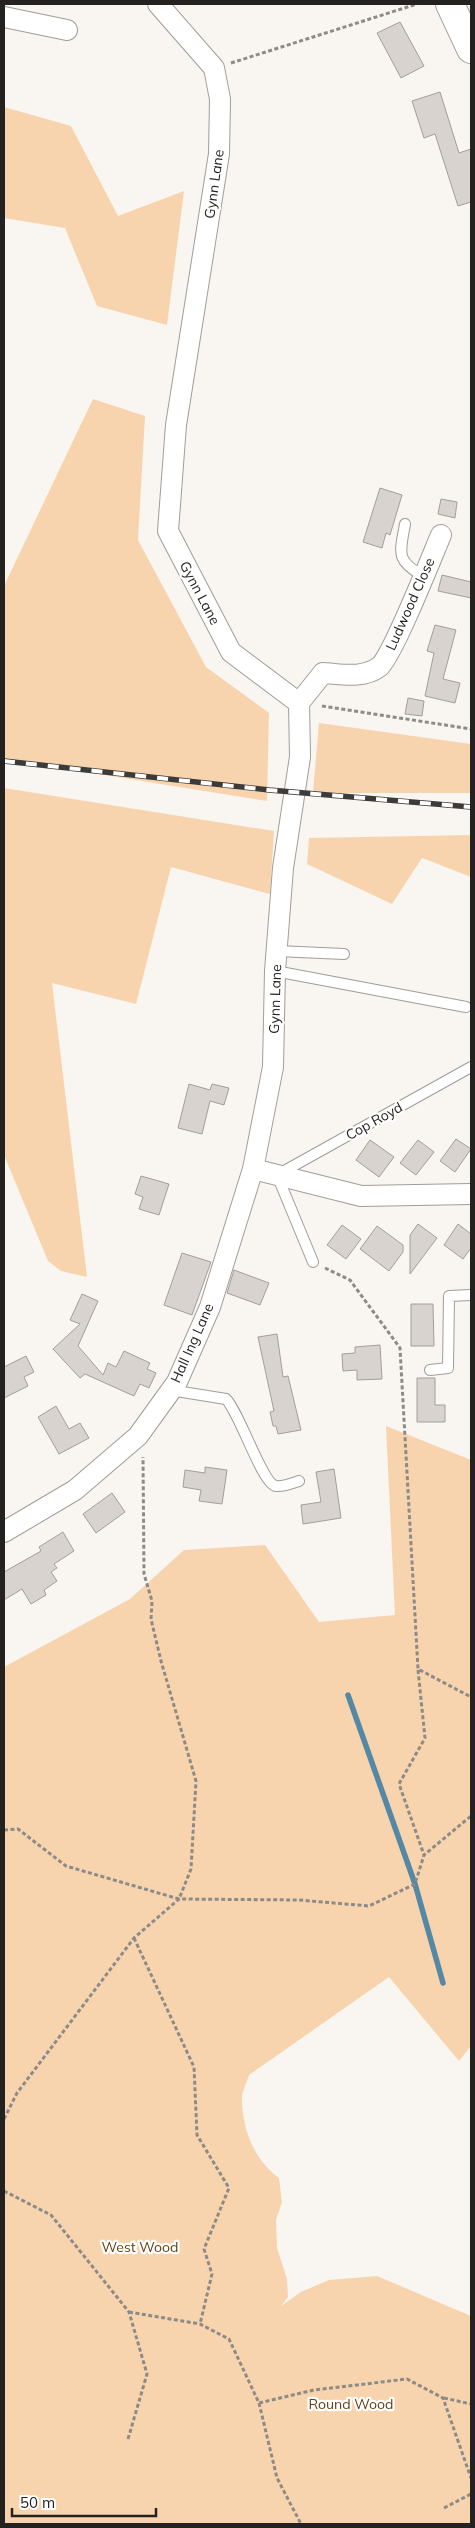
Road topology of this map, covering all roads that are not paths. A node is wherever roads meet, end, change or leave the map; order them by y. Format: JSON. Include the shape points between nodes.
{"nodes":[{"id":1,"x":158,"y":4,"type":"edge"},
{"id":2,"x":450,"y":4,"type":"edge"},
{"id":3,"x":4,"y":17,"type":"edge"},
{"id":4,"x":67,"y":30,"type":"dead end"},
{"id":5,"x":471,"y":49,"type":"edge"},
{"id":6,"x":405,"y":524,"type":"dead end"},
{"id":7,"x":441,"y":534,"type":"dead end"},
{"id":8,"x":423,"y":576,"type":"junction"},
{"id":9,"x":299,"y":703,"type":"junction"},
{"id":10,"x":277,"y":951,"type":"junction"},
{"id":11,"x":344,"y":954,"type":"dead end"},
{"id":12,"x":275,"y":972,"type":"junction"},
{"id":13,"x":466,"y":1007,"type":"dead end"},
{"id":14,"x":471,"y":1067,"type":"edge"},
{"id":15,"x":253,"y":1170,"type":"junction"},
{"id":16,"x":277,"y":1174,"type":"junction"},
{"id":17,"x":471,"y":1194,"type":"edge"},
{"id":18,"x":313,"y":1262,"type":"road end"},
{"id":19,"x":471,"y":1295,"type":"edge"},
{"id":20,"x":430,"y":1370,"type":"dead end"},
{"id":21,"x":170,"y":1390,"type":"junction"},
{"id":22,"x":299,"y":1481,"type":"dead end"},
{"id":23,"x":4,"y":1532,"type":"edge"}],
"edges":[{"from":1,"to":9,"type":"street","name":"Gynn Lane","via":[[214,68],[220,99],[219,154],[176,425],[168,531],[231,652]]},
{"from":2,"to":5,"type":"street"},
{"from":3,"to":4,"type":"street"},
{"from":6,"to":8,"type":"lane","via":[[400,552],[402,560]]},
{"from":7,"to":8,"type":"street","name":"Ludwood Close"},
{"from":8,"to":9,"type":"street","name":"Ludwood Close","via":[[380,666],[361,675],[323,674]]},
{"from":9,"to":10,"type":"street","name":"Gynn Lane","via":[[300,757],[283,868]]},
{"from":10,"to":11,"type":"lane"},
{"from":10,"to":12,"type":"street","name":"Gynn Lane"},
{"from":12,"to":13,"type":"lane"},
{"from":12,"to":15,"type":"street","name":"Gynn Lane","via":[[273,1067]]},
{"from":14,"to":16,"type":"lane","name":"Cop Royd"},
{"from":15,"to":16,"type":"street"},
{"from":15,"to":21,"type":"street","name":"Hall Ing Lane","via":[[210,1307],[177,1382]]},
{"from":16,"to":17,"type":"street","via":[[361,1196]]},
{"from":16,"to":18,"type":"lane"},
{"from":19,"to":20,"type":"lane","via":[[450,1296],[448,1368]]},
{"from":21,"to":22,"type":"lane","via":[[226,1399],[271,1484],[276,1486]]},
{"from":21,"to":23,"type":"street","name":"Hall Ing Lane","via":[[138,1436],[75,1490]]}]}
